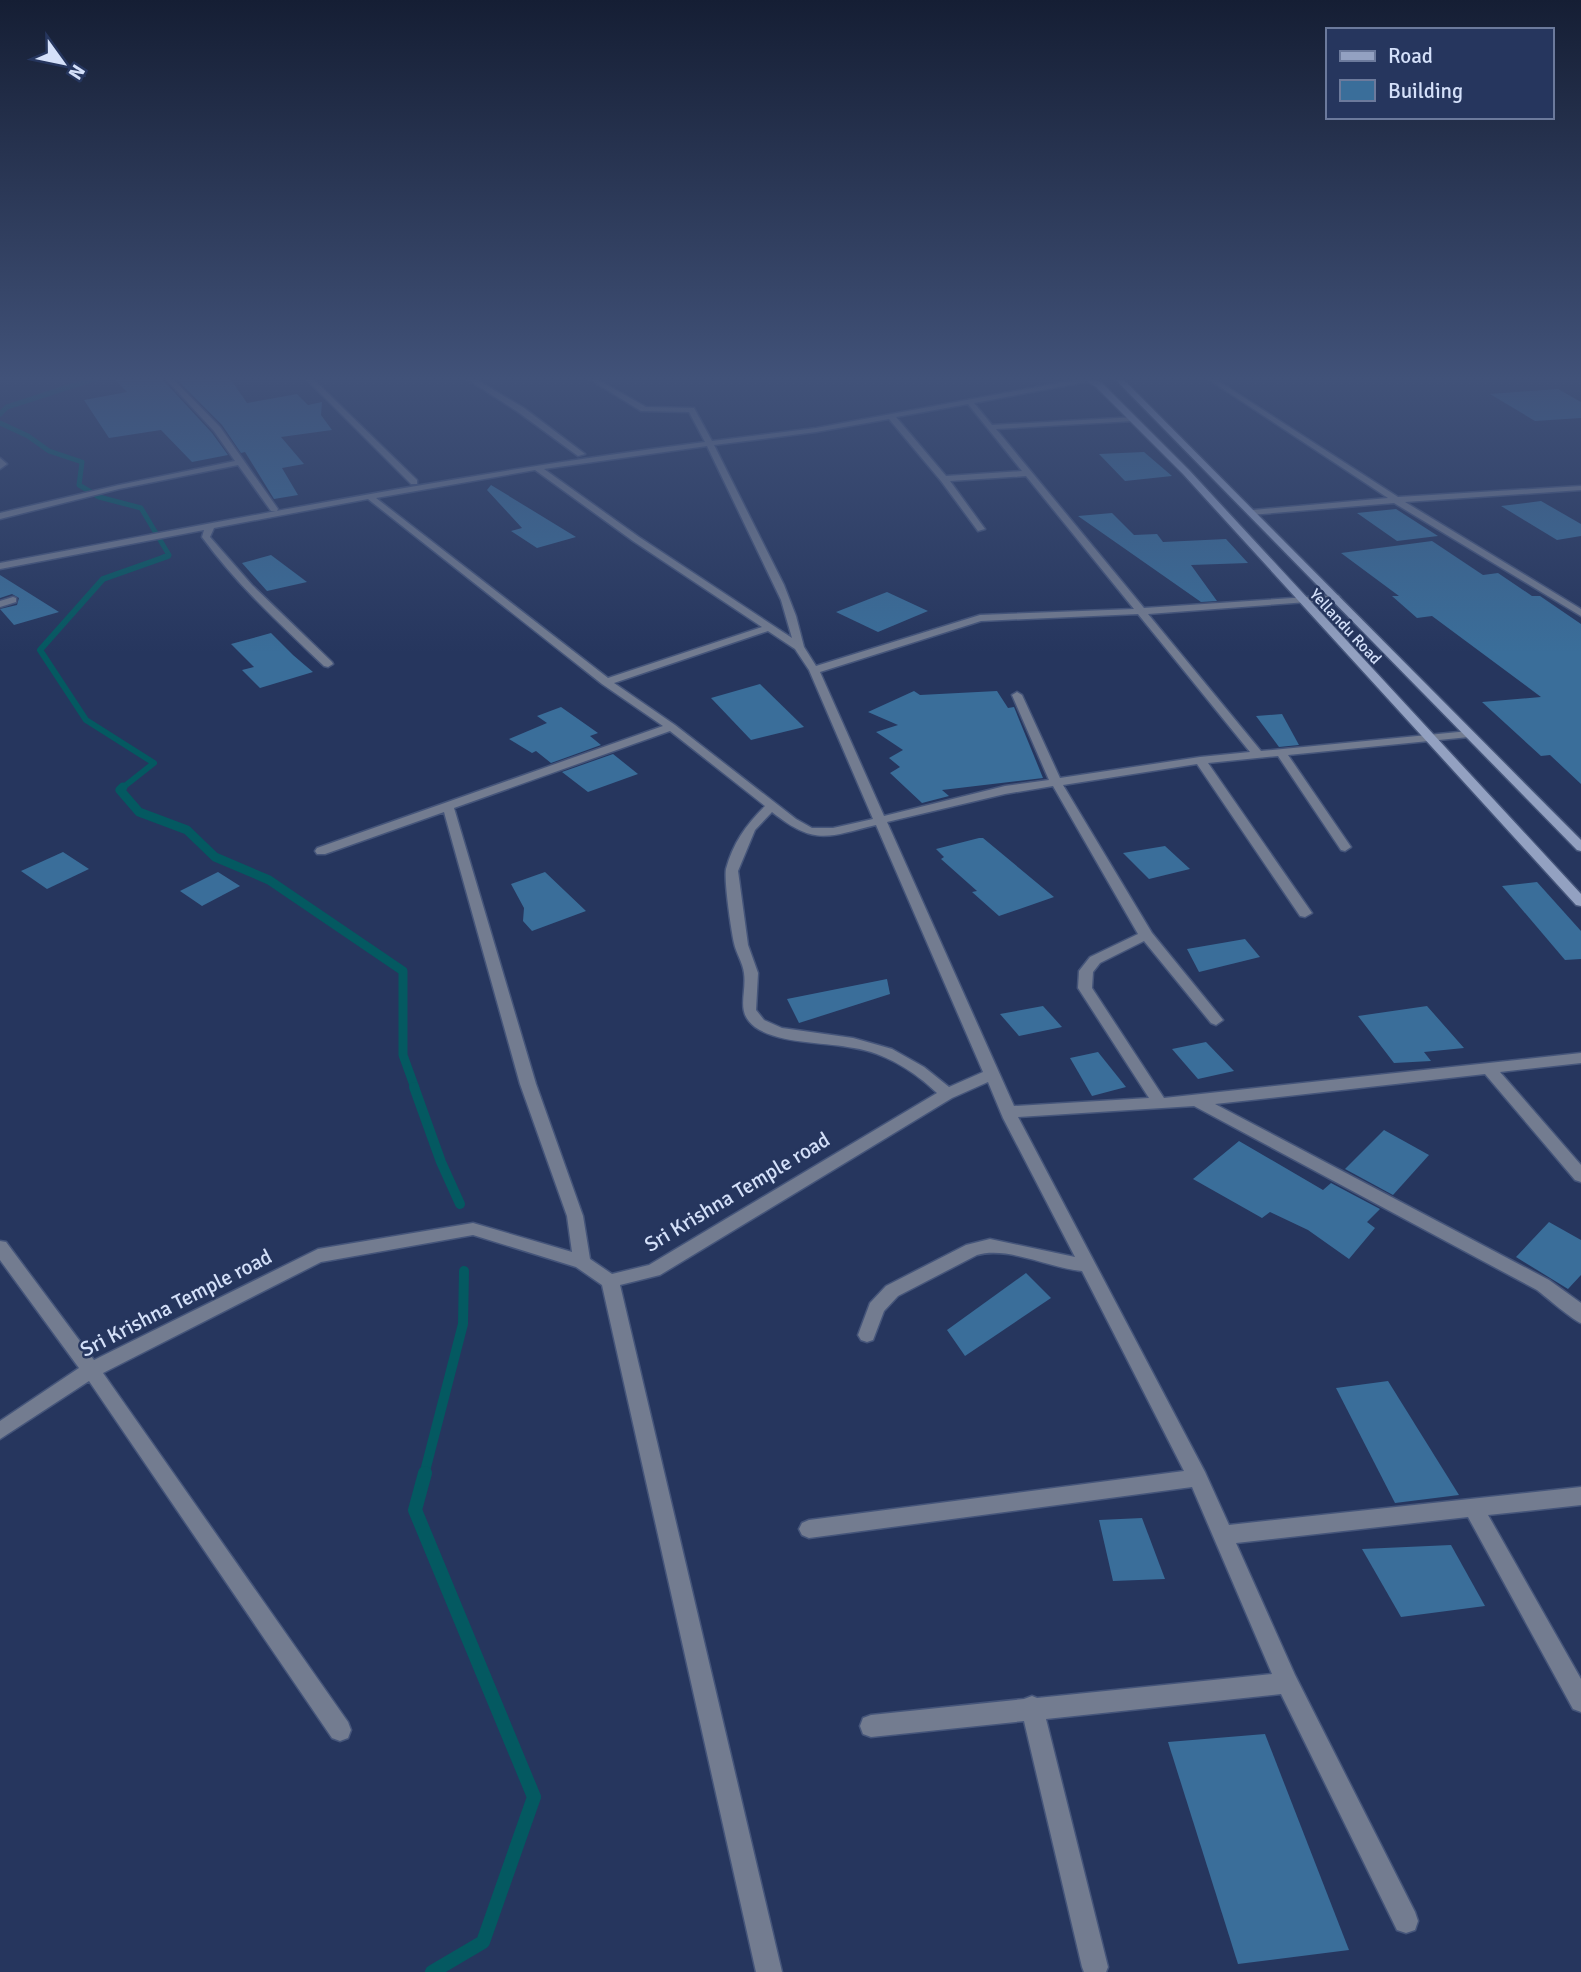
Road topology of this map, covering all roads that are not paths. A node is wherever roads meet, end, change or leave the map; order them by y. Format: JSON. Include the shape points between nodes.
{"nodes":[{"id":1,"x":206,"y":469,"type":"edge"},
{"id":2,"x":245,"y":469,"type":"edge"},
{"id":3,"x":401,"y":469,"type":"edge"},
{"id":4,"x":491,"y":469,"type":"edge"},
{"id":5,"x":524,"y":469,"type":"edge"},
{"id":6,"x":539,"y":469,"type":"edge"},
{"id":7,"x":721,"y":469,"type":"edge"},
{"id":8,"x":936,"y":469,"type":"edge"},
{"id":9,"x":1024,"y":469,"type":"edge"},
{"id":10,"x":1183,"y":469,"type":"edge"},
{"id":11,"x":1209,"y":469,"type":"edge"},
{"id":12,"x":1349,"y":469,"type":"edge"},
{"id":13,"x":1027,"y":473,"type":"junction"},
{"id":14,"x":944,"y":479,"type":"junction"},
{"id":15,"x":414,"y":482,"type":"junction"},
{"id":16,"x":1581,"y":488,"type":"edge"},
{"id":17,"x":368,"y":495,"type":"junction"},
{"id":18,"x":1396,"y":500,"type":"junction"},
{"id":19,"x":274,"y":509,"type":"junction"},
{"id":20,"x":1253,"y":513,"type":"junction"},
{"id":21,"x":0,"y":516,"type":"edge"},
{"id":22,"x":195,"y":526,"type":"junction"},
{"id":23,"x":209,"y":527,"type":"junction"},
{"id":24,"x":981,"y":529,"type":"dead end"},
{"id":25,"x":143,"y":535,"type":"junction"},
{"id":26,"x":0,"y":558,"type":"edge"},
{"id":27,"x":0,"y":566,"type":"edge"},
{"id":28,"x":1335,"y":597,"type":"junction"},
{"id":29,"x":1300,"y":599,"type":"junction"},
{"id":30,"x":13,"y":600,"type":"dead end"},
{"id":31,"x":0,"y":604,"type":"edge"},
{"id":32,"x":1144,"y":611,"type":"junction"},
{"id":33,"x":1581,"y":613,"type":"edge"},
{"id":34,"x":771,"y":627,"type":"junction"},
{"id":35,"x":799,"y":647,"type":"junction"},
{"id":36,"x":328,"y":664,"type":"dead end"},
{"id":37,"x":814,"y":670,"type":"junction"},
{"id":38,"x":606,"y":682,"type":"junction"},
{"id":39,"x":1017,"y":695,"type":"dead end"},
{"id":40,"x":671,"y":727,"type":"junction"},
{"id":41,"x":1469,"y":734,"type":"junction"},
{"id":42,"x":1429,"y":737,"type":"junction"},
{"id":43,"x":1280,"y":751,"type":"junction"},
{"id":44,"x":1259,"y":755,"type":"junction"},
{"id":45,"x":1200,"y":760,"type":"junction"},
{"id":46,"x":1056,"y":782,"type":"junction"},
{"id":47,"x":448,"y":806,"type":"junction"},
{"id":48,"x":772,"y":806,"type":"junction"},
{"id":49,"x":881,"y":819,"type":"junction"},
{"id":50,"x":1345,"y":847,"type":"dead end"},
{"id":51,"x":1581,"y":847,"type":"edge"},
{"id":52,"x":321,"y":851,"type":"dead end"},
{"id":53,"x":1581,"y":902,"type":"edge"},
{"id":54,"x":1305,"y":913,"type":"dead end"},
{"id":55,"x":1146,"y":935,"type":"junction"},
{"id":56,"x":1216,"y":1020,"type":"dead end"},
{"id":57,"x":1581,"y":1058,"type":"edge"},
{"id":58,"x":1488,"y":1068,"type":"junction"},
{"id":59,"x":990,"y":1075,"type":"junction"},
{"id":60,"x":947,"y":1094,"type":"junction"},
{"id":61,"x":1196,"y":1101,"type":"junction"},
{"id":62,"x":1159,"y":1102,"type":"junction"},
{"id":63,"x":1008,"y":1112,"type":"junction"},
{"id":64,"x":1581,"y":1176,"type":"edge"},
{"id":65,"x":0,"y":1247,"type":"edge"},
{"id":66,"x":582,"y":1262,"type":"junction"},
{"id":67,"x":1086,"y":1265,"type":"junction"},
{"id":68,"x":610,"y":1281,"type":"junction"},
{"id":69,"x":1581,"y":1316,"type":"edge"},
{"id":70,"x":867,"y":1335,"type":"dead end"},
{"id":71,"x":91,"y":1370,"type":"junction"},
{"id":72,"x":0,"y":1431,"type":"edge"},
{"id":73,"x":1198,"y":1478,"type":"junction"},
{"id":74,"x":1581,"y":1496,"type":"edge"},
{"id":75,"x":1473,"y":1507,"type":"junction"},
{"id":76,"x":808,"y":1529,"type":"dead end"},
{"id":77,"x":1222,"y":1535,"type":"junction"},
{"id":78,"x":1287,"y":1683,"type":"junction"},
{"id":79,"x":1581,"y":1700,"type":"edge"},
{"id":80,"x":1032,"y":1707,"type":"junction"},
{"id":81,"x":871,"y":1726,"type":"dead end"},
{"id":82,"x":340,"y":1730,"type":"dead end"},
{"id":83,"x":1406,"y":1921,"type":"dead end"},
{"id":84,"x":1095,"y":1967,"type":"dead end"},
{"id":85,"x":769,"y":1972,"type":"edge"}],
"edges":[{"from":1,"to":21,"type":"street"},
{"from":2,"to":19,"type":"street"},
{"from":3,"to":15,"type":"street"},
{"from":4,"to":15,"type":"street"},
{"from":5,"to":17,"type":"street"},
{"from":6,"to":34,"type":"street"},
{"from":7,"to":35,"type":"street","via":[[784,600]]},
{"from":8,"to":14,"type":"street"},
{"from":9,"to":13,"type":"street"},
{"from":10,"to":29,"type":"main road","name":"Yellandu Road"},
{"from":11,"to":20,"type":"main road","name":"Yellandu Road"},
{"from":12,"to":18,"type":"street"},
{"from":13,"to":14,"type":"street"},
{"from":13,"to":32,"type":"street"},
{"from":14,"to":24,"type":"street"},
{"from":15,"to":19,"type":"street"},
{"from":16,"to":18,"type":"street"},
{"from":17,"to":23,"type":"street"},
{"from":17,"to":38,"type":"street"},
{"from":18,"to":20,"type":"street"},
{"from":18,"to":33,"type":"street"},
{"from":19,"to":22,"type":"street"},
{"from":20,"to":28,"type":"main road","name":"Yellandu Road"},
{"from":22,"to":23,"type":"street"},
{"from":22,"to":25,"type":"street"},
{"from":23,"to":36,"type":"street","via":[[206,537],[253,592]]},
{"from":25,"to":26,"type":"street"},
{"from":25,"to":27,"type":"street"},
{"from":28,"to":29,"type":"street"},
{"from":28,"to":41,"type":"main road","name":"Yellandu Road"},
{"from":29,"to":32,"type":"street"},
{"from":29,"to":42,"type":"main road","name":"Yellandu Road"},
{"from":30,"to":31,"type":"street"},
{"from":32,"to":37,"type":"street","via":[[980,618]]},
{"from":32,"to":44,"type":"street"},
{"from":34,"to":35,"type":"street"},
{"from":34,"to":38,"type":"street"},
{"from":35,"to":37,"type":"street"},
{"from":37,"to":49,"type":"street"},
{"from":38,"to":40,"type":"street"},
{"from":39,"to":46,"type":"street"},
{"from":40,"to":47,"type":"street"},
{"from":40,"to":48,"type":"street"},
{"from":41,"to":42,"type":"street"},
{"from":41,"to":51,"type":"main road","name":"Yellandu Road"},
{"from":42,"to":43,"type":"street"},
{"from":42,"to":53,"type":"main road","name":"Yellandu Road"},
{"from":43,"to":44,"type":"street"},
{"from":43,"to":50,"type":"street"},
{"from":44,"to":45,"type":"street"},
{"from":45,"to":46,"type":"street"},
{"from":45,"to":54,"type":"street"},
{"from":46,"to":49,"type":"street"},
{"from":46,"to":55,"type":"street"},
{"from":47,"to":52,"type":"street"},
{"from":47,"to":66,"type":"street","via":[[528,1084],[575,1216]]},
{"from":48,"to":49,"type":"street","via":[[810,832],[833,832]]},
{"from":48,"to":60,"type":"street","via":[[749,829],[732,871],[741,945],[751,973],[749,1010],[760,1024],[786,1033],[867,1045],[908,1063]]},
{"from":49,"to":59,"type":"street"},
{"from":55,"to":56,"type":"street"},
{"from":55,"to":62,"type":"street","via":[[1095,960],[1086,971],[1085,988]]},
{"from":57,"to":58,"type":"street"},
{"from":58,"to":61,"type":"street"},
{"from":58,"to":64,"type":"street"},
{"from":59,"to":60,"type":"street","name":"Sri Krishna Temple road"},
{"from":59,"to":63,"type":"street"},
{"from":60,"to":68,"type":"street","name":"Sri Krishna Temple road","via":[[654,1270]]},
{"from":61,"to":62,"type":"street"},
{"from":61,"to":69,"type":"street","via":[[1543,1285]]},
{"from":62,"to":63,"type":"street"},
{"from":63,"to":67,"type":"street"},
{"from":65,"to":71,"type":"street"},
{"from":66,"to":68,"type":"street","name":"Sri Krishna Temple road"},
{"from":66,"to":71,"type":"street","name":"Sri Krishna Temple road","via":[[473,1229],[317,1256]]},
{"from":67,"to":70,"type":"street","via":[[999,1246],[972,1250],[892,1291],[876,1308]]},
{"from":67,"to":73,"type":"street"},
{"from":68,"to":85,"type":"street"},
{"from":71,"to":72,"type":"street","name":"Sri Krishna Temple road"},
{"from":71,"to":82,"type":"street"},
{"from":73,"to":76,"type":"street"},
{"from":73,"to":77,"type":"street"},
{"from":74,"to":75,"type":"street"},
{"from":75,"to":77,"type":"street"},
{"from":75,"to":79,"type":"street"},
{"from":77,"to":78,"type":"street"},
{"from":78,"to":80,"type":"street"},
{"from":78,"to":83,"type":"street"},
{"from":80,"to":81,"type":"street"},
{"from":80,"to":84,"type":"street"}]}
